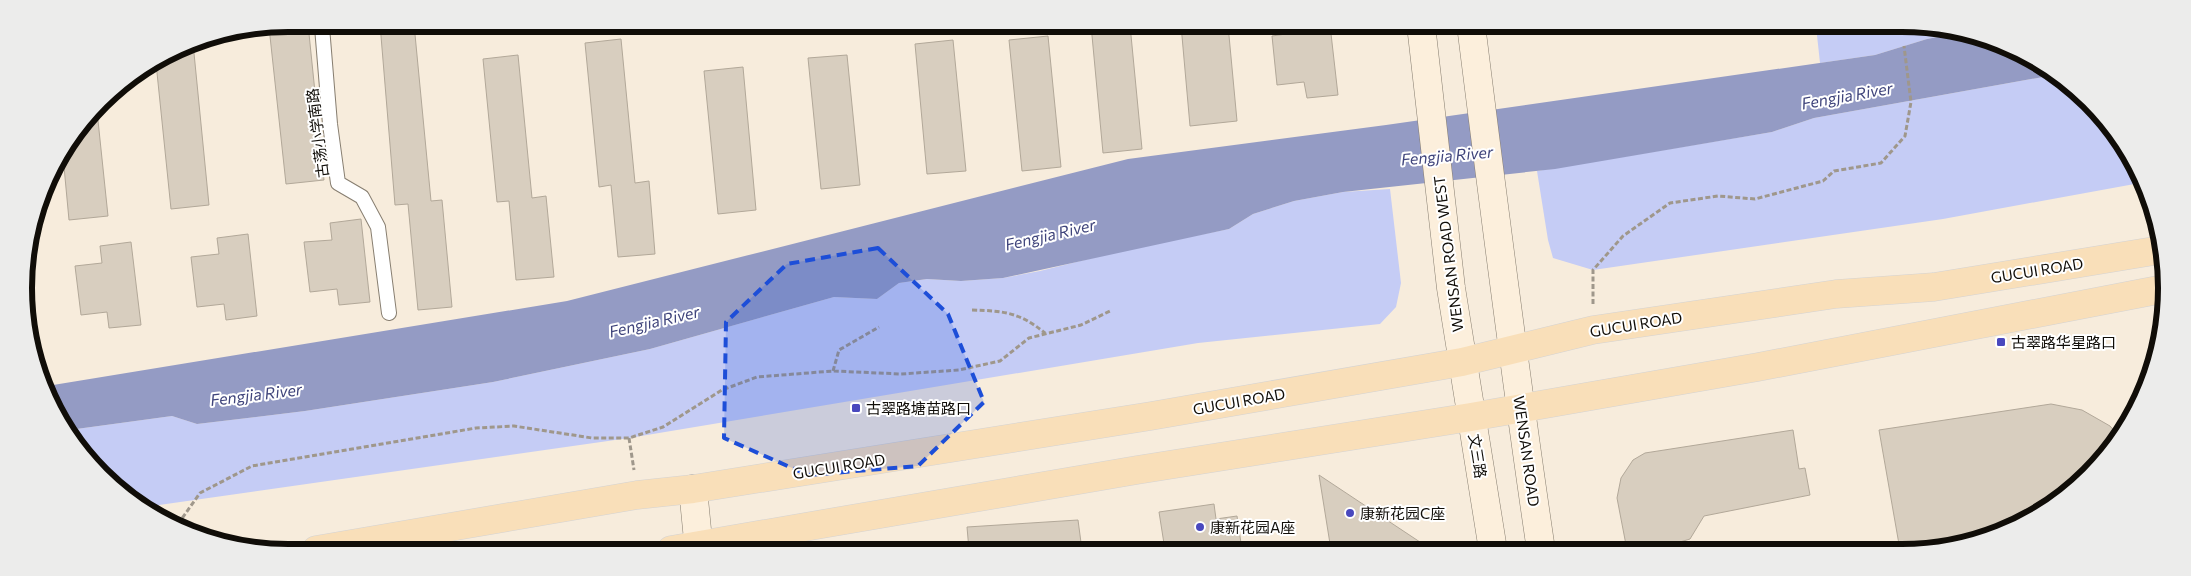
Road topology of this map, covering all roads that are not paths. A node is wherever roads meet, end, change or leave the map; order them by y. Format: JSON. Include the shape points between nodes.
{"nodes":[{"id":1,"x":322,"y":32,"type":"edge"},
{"id":2,"x":1422,"y":32,"type":"edge"},
{"id":3,"x":1472,"y":32,"type":"edge"},
{"id":4,"x":2153,"y":251,"type":"edge"},
{"id":5,"x":2158,"y":290,"type":"edge"},
{"id":6,"x":389,"y":313,"type":"dead end"},
{"id":7,"x":1515,"y":351,"type":"junction"},
{"id":8,"x":1462,"y":362,"type":"junction"},
{"id":9,"x":1520,"y":408,"type":"junction"},
{"id":10,"x":1471,"y":418,"type":"junction"},
{"id":11,"x":693,"y":490,"type":"junction"},
{"id":12,"x":351,"y":544,"type":"edge"},
{"id":13,"x":699,"y":544,"type":"edge"},
{"id":14,"x":721,"y":544,"type":"edge"},
{"id":15,"x":1492,"y":544,"type":"edge"},
{"id":16,"x":1540,"y":544,"type":"edge"}],
"edges":[{"from":1,"to":6,"type":"lane","name":"古荡小学南路","via":[[338,183],[362,197],[378,227]]},
{"from":2,"to":8,"type":"main road","name":"WENSAN ROAD WEST"},
{"from":3,"to":7,"type":"main road"},
{"from":4,"to":7,"type":"main road","name":"GUCUI ROAD","via":[[1934,287],[1836,294],[1593,330]]},
{"from":5,"to":9,"type":"main road","via":[[1758,367]]},
{"from":7,"to":8,"type":"main road","name":"GUCUI ROAD"},
{"from":7,"to":9,"type":"main road","name":"WENSAN ROAD"},
{"from":8,"to":10,"type":"main road","name":"文三路"},
{"from":8,"to":11,"type":"main road","name":"GUCUI ROAD"},
{"from":9,"to":10,"type":"main road"},
{"from":9,"to":16,"type":"main road","name":"WENSAN ROAD"},
{"from":10,"to":14,"type":"main road","via":[[1147,468]]},
{"from":10,"to":15,"type":"main road","name":"文三路"},
{"from":11,"to":12,"type":"main road","name":"GUCUI ROAD","via":[[638,495]]},
{"from":11,"to":13,"type":"main road"}]}
